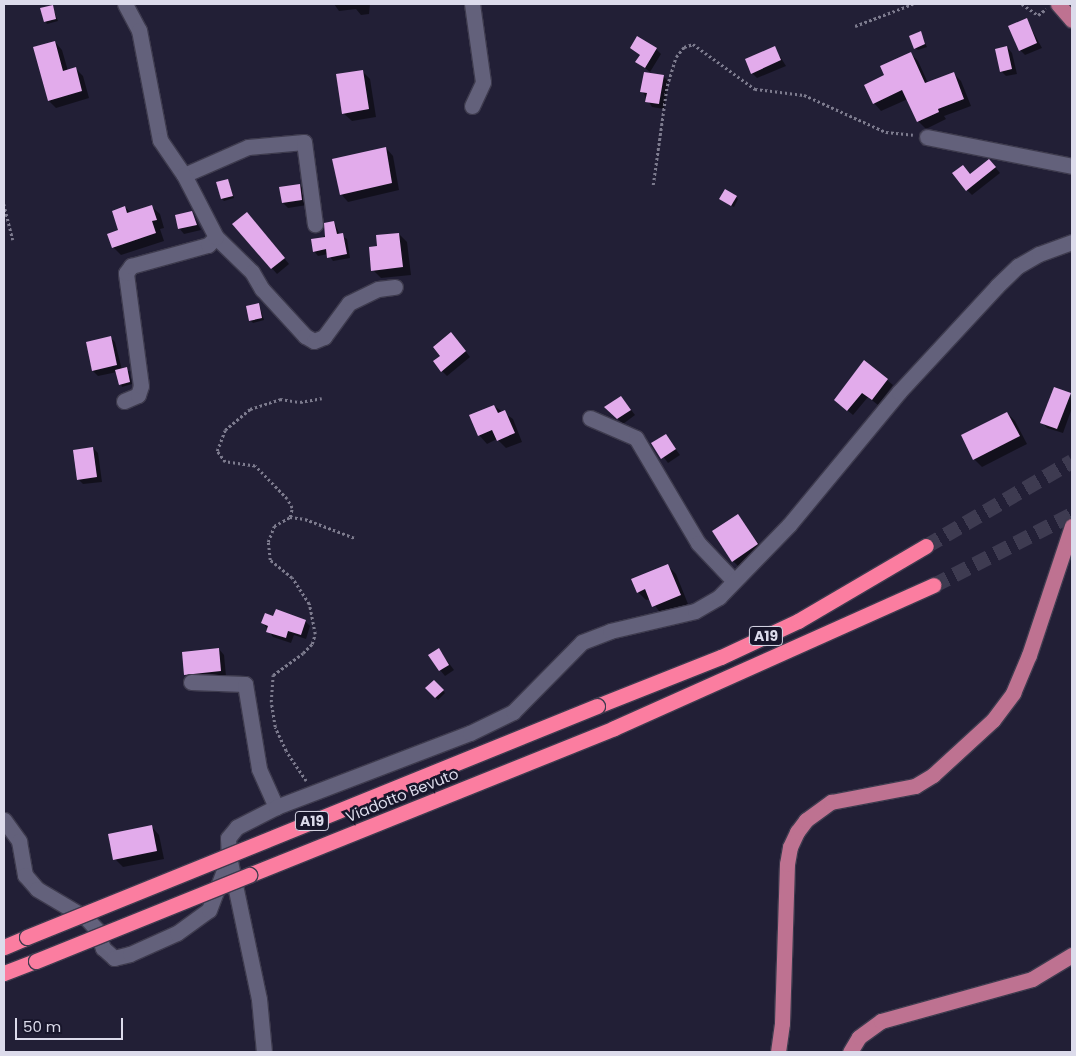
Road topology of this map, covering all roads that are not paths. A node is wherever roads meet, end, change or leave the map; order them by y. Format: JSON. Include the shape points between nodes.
{"nodes":[{"id":1,"x":125,"y":4,"type":"edge"},
{"id":2,"x":472,"y":4,"type":"edge"},
{"id":3,"x":1058,"y":4,"type":"edge"},
{"id":4,"x":1072,"y":20,"type":"edge"},
{"id":5,"x":472,"y":106,"type":"dead end"},
{"id":6,"x":926,"y":137,"type":"road end"},
{"id":7,"x":1072,"y":166,"type":"edge"},
{"id":8,"x":184,"y":175,"type":"junction"},
{"id":9,"x":315,"y":224,"type":"dead end"},
{"id":10,"x":216,"y":237,"type":"junction"},
{"id":11,"x":1072,"y":242,"type":"edge"},
{"id":12,"x":395,"y":287,"type":"dead end"},
{"id":13,"x":124,"y":401,"type":"dead end"},
{"id":14,"x":590,"y":418,"type":"dead end"},
{"id":15,"x":1072,"y":526,"type":"edge"},
{"id":16,"x":926,"y":546,"type":"tunnel mouth"},
{"id":17,"x":734,"y":582,"type":"junction"},
{"id":18,"x":934,"y":585,"type":"tunnel mouth"},
{"id":19,"x":191,"y":682,"type":"dead end"},
{"id":20,"x":276,"y":807,"type":"junction"},
{"id":21,"x":4,"y":820,"type":"edge"},
{"id":22,"x":229,"y":856,"type":"junction"},
{"id":23,"x":4,"y":947,"type":"edge"},
{"id":24,"x":1072,"y":955,"type":"edge"},
{"id":25,"x":4,"y":974,"type":"edge"},
{"id":26,"x":264,"y":1052,"type":"edge"},
{"id":27,"x":778,"y":1052,"type":"edge"},
{"id":28,"x":850,"y":1052,"type":"edge"}],
"edges":[{"from":1,"to":8,"type":"street","via":[[139,30],[160,140]]},
{"from":2,"to":5,"type":"street","via":[[483,82]]},
{"from":3,"to":4,"type":"main road"},
{"from":6,"to":7,"type":"street"},
{"from":8,"to":9,"type":"street","via":[[248,146],[304,142]]},
{"from":8,"to":10,"type":"street"},
{"from":10,"to":12,"type":"street","via":[[314,342],[324,336],[349,303],[378,289]]},
{"from":10,"to":13,"type":"street","via":[[208,245],[130,266],[126,274],[141,386],[138,395]]},
{"from":11,"to":17,"type":"street","via":[[1038,254],[1018,266],[997,286],[899,392],[789,525]]},
{"from":14,"to":17,"type":"street","via":[[636,438],[698,543]]},
{"from":15,"to":27,"type":"main road","via":[[1029,656],[1013,692],[993,720],[940,769],[915,786],[830,802],[818,809],[797,832],[787,864],[782,1024]]},
{"from":16,"to":23,"type":"highway","name":"Viadotto Bevuto","number":"A19","bridge":true,"via":[[798,621],[721,657]]},
{"from":17,"to":20,"type":"street","via":[[719,597],[695,611],[610,631],[582,642],[513,712],[470,733]]},
{"from":18,"to":25,"type":"highway","name":"Viadotto Bevuto","number":"A19","bridge":true,"via":[[614,728]]},
{"from":19,"to":20,"type":"street","via":[[245,684],[259,769]]},
{"from":20,"to":22,"type":"street","via":[[237,827],[228,838]]},
{"from":21,"to":22,"type":"street","via":[[20,841],[25,875],[37,889],[86,918],[97,930],[103,948],[114,958],[177,933],[209,910]]},
{"from":22,"to":26,"type":"street","via":[[259,999]]},
{"from":24,"to":28,"type":"main road","via":[[1032,979],[881,1021],[860,1038]]}]}
